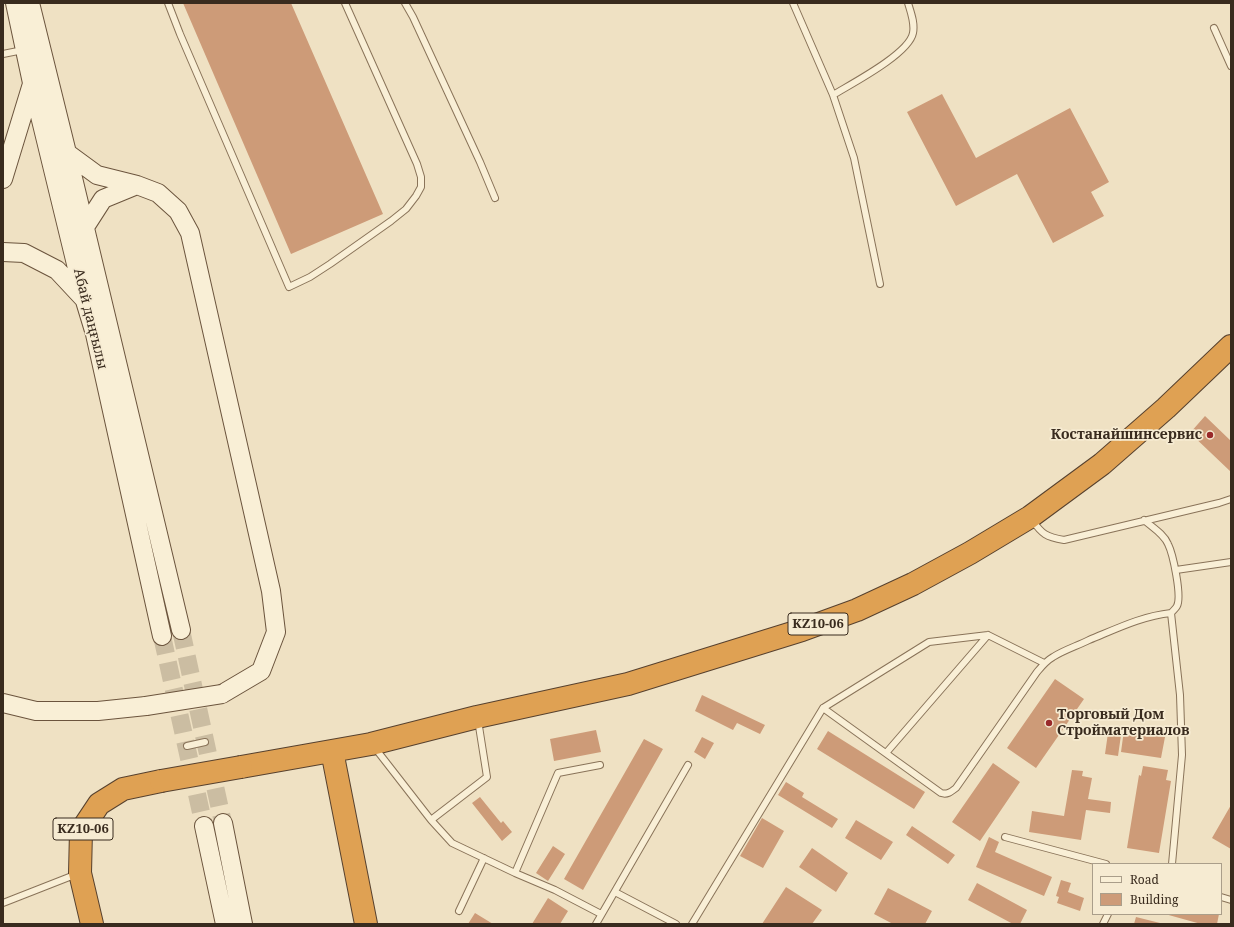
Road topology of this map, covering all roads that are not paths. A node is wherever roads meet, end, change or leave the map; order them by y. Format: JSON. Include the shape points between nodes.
{"nodes":[{"id":1,"x":15,"y":3,"type":"edge"},
{"id":2,"x":30,"y":3,"type":"edge"},
{"id":3,"x":168,"y":3,"type":"edge"},
{"id":4,"x":345,"y":3,"type":"edge"},
{"id":5,"x":405,"y":3,"type":"edge"},
{"id":6,"x":793,"y":3,"type":"edge"},
{"id":7,"x":908,"y":3,"type":"edge"},
{"id":8,"x":1214,"y":28,"type":"dead end"},
{"id":9,"x":25,"y":50,"type":"junction"},
{"id":10,"x":3,"y":54,"type":"edge"},
{"id":11,"x":1231,"y":66,"type":"edge"},
{"id":12,"x":32,"y":83,"type":"junction"},
{"id":13,"x":833,"y":95,"type":"junction"},
{"id":14,"x":67,"y":153,"type":"junction"},
{"id":15,"x":3,"y":179,"type":"edge"},
{"id":16,"x":137,"y":185,"type":"junction"},
{"id":17,"x":495,"y":198,"type":"dead end"},
{"id":18,"x":84,"y":227,"type":"junction"},
{"id":19,"x":3,"y":252,"type":"edge"},
{"id":20,"x":880,"y":284,"type":"dead end"},
{"id":21,"x":86,"y":301,"type":"junction"},
{"id":22,"x":1231,"y":346,"type":"edge"},
{"id":23,"x":1231,"y":499,"type":"edge"},
{"id":24,"x":1030,"y":517,"type":"junction"},
{"id":25,"x":1144,"y":520,"type":"junction"},
{"id":26,"x":1231,"y":562,"type":"edge"},
{"id":27,"x":1176,"y":570,"type":"junction"},
{"id":28,"x":1171,"y":613,"type":"junction"},
{"id":29,"x":181,"y":630,"type":"tunnel mouth"},
{"id":30,"x":988,"y":635,"type":"junction"},
{"id":31,"x":162,"y":636,"type":"tunnel mouth"},
{"id":32,"x":1044,"y":664,"type":"junction"},
{"id":33,"x":3,"y":703,"type":"edge"},
{"id":34,"x":823,"y":708,"type":"junction"},
{"id":35,"x":477,"y":717,"type":"junction"},
{"id":36,"x":205,"y":742,"type":"dead end"},
{"id":37,"x":371,"y":744,"type":"junction"},
{"id":38,"x":187,"y":746,"type":"dead end"},
{"id":39,"x":332,"y":751,"type":"junction"},
{"id":40,"x":886,"y":753,"type":"junction"},
{"id":41,"x":600,"y":765,"type":"dead end"},
{"id":42,"x":688,"y":765,"type":"dead end"},
{"id":43,"x":430,"y":820,"type":"junction"},
{"id":44,"x":223,"y":823,"type":"tunnel mouth"},
{"id":45,"x":204,"y":826,"type":"tunnel mouth"},
{"id":46,"x":1005,"y":837,"type":"dead end"},
{"id":47,"x":484,"y":858,"type":"junction"},
{"id":48,"x":1102,"y":863,"type":"edge"},
{"id":49,"x":1170,"y":863,"type":"edge"},
{"id":50,"x":80,"y":873,"type":"junction"},
{"id":51,"x":515,"y":873,"type":"junction"},
{"id":52,"x":614,"y":892,"type":"junction"},
{"id":53,"x":3,"y":903,"type":"edge"},
{"id":54,"x":459,"y":911,"type":"dead end"},
{"id":55,"x":601,"y":914,"type":"junction"},
{"id":56,"x":1108,"y":915,"type":"edge"},
{"id":57,"x":92,"y":924,"type":"edge"},
{"id":58,"x":225,"y":924,"type":"edge"},
{"id":59,"x":243,"y":924,"type":"edge"},
{"id":60,"x":366,"y":924,"type":"edge"},
{"id":61,"x":596,"y":924,"type":"edge"},
{"id":62,"x":676,"y":924,"type":"edge"},
{"id":63,"x":692,"y":924,"type":"edge"},
{"id":64,"x":1103,"y":924,"type":"edge"}],
"edges":[{"from":1,"to":9,"type":"main road","name":"Абай даңғылы"},
{"from":2,"to":14,"type":"main road","name":"Абай даңғылы"},
{"from":3,"to":4,"type":"lane","via":[[289,287],[310,277],[391,221],[406,209],[421,187],[417,164]]},
{"from":5,"to":17,"type":"lane"},
{"from":6,"to":13,"type":"lane"},
{"from":7,"to":13,"type":"lane","via":[[914,25],[913,35],[907,45],[887,62]]},
{"from":8,"to":11,"type":"lane"},
{"from":9,"to":10,"type":"lane"},
{"from":9,"to":12,"type":"main road","name":"Абай даңғылы"},
{"from":12,"to":15,"type":"main road"},
{"from":12,"to":21,"type":"main road","name":"Абай даңғылы"},
{"from":13,"to":20,"type":"lane","via":[[854,158]]},
{"from":14,"to":16,"type":"main road","via":[[97,175]]},
{"from":14,"to":18,"type":"main road","name":"Абай даңғылы"},
{"from":16,"to":18,"type":"main road","via":[[103,199]]},
{"from":16,"to":33,"type":"main road","bridge":true,"via":[[158,193],[178,211],[190,234],[271,591],[276,632],[260,671],[222,694],[98,711],[36,711]]},
{"from":18,"to":29,"type":"main road","name":"Абай даңғылы"},
{"from":19,"to":21,"type":"main road","via":[[24,253],[57,270]]},
{"from":21,"to":31,"type":"main road","name":"Абай даңғылы"},
{"from":22,"to":24,"type":"highway","number":"KZ10-06","via":[[1102,464]]},
{"from":23,"to":25,"type":"lane"},
{"from":24,"to":25,"type":"lane","via":[[1038,529],[1050,538],[1064,540]]},
{"from":24,"to":35,"type":"highway","number":"KZ10-06","via":[[913,584],[857,610],[802,630],[628,684]]},
{"from":25,"to":27,"type":"lane","via":[[1160,533],[1168,544]]},
{"from":26,"to":27,"type":"lane"},
{"from":27,"to":28,"type":"lane","via":[[1178,605]]},
{"from":28,"to":32,"type":"lane","via":[[1138,620],[1052,657]]},
{"from":28,"to":49,"type":"lane","via":[[1180,695],[1182,755]]},
{"from":30,"to":32,"type":"lane"},
{"from":30,"to":34,"type":"lane","via":[[929,642]]},
{"from":30,"to":40,"type":"lane"},
{"from":32,"to":40,"type":"lane","via":[[956,788],[949,793],[941,792]]},
{"from":34,"to":40,"type":"lane"},
{"from":34,"to":63,"type":"lane"},
{"from":35,"to":37,"type":"highway","number":"KZ10-06"},
{"from":35,"to":43,"type":"lane","via":[[487,777]]},
{"from":36,"to":38,"type":"lane"},
{"from":37,"to":39,"type":"highway","number":"KZ10-06"},
{"from":37,"to":43,"type":"lane"},
{"from":39,"to":50,"type":"highway","number":"KZ10-06","bridge":true,"via":[[123,789],[99,804],[82,831]]},
{"from":39,"to":60,"type":"highway"},
{"from":41,"to":51,"type":"lane","via":[[558,773]]},
{"from":42,"to":52,"type":"lane"},
{"from":43,"to":47,"type":"lane","via":[[452,843]]},
{"from":44,"to":59,"type":"main road"},
{"from":45,"to":58,"type":"main road"},
{"from":46,"to":48,"type":"lane"},
{"from":47,"to":51,"type":"lane"},
{"from":47,"to":54,"type":"lane"},
{"from":50,"to":53,"type":"lane"},
{"from":50,"to":57,"type":"highway","number":"KZ10-06"},
{"from":51,"to":55,"type":"lane"},
{"from":52,"to":55,"type":"lane"},
{"from":52,"to":62,"type":"lane"},
{"from":55,"to":61,"type":"lane"},
{"from":56,"to":64,"type":"lane"}]}
